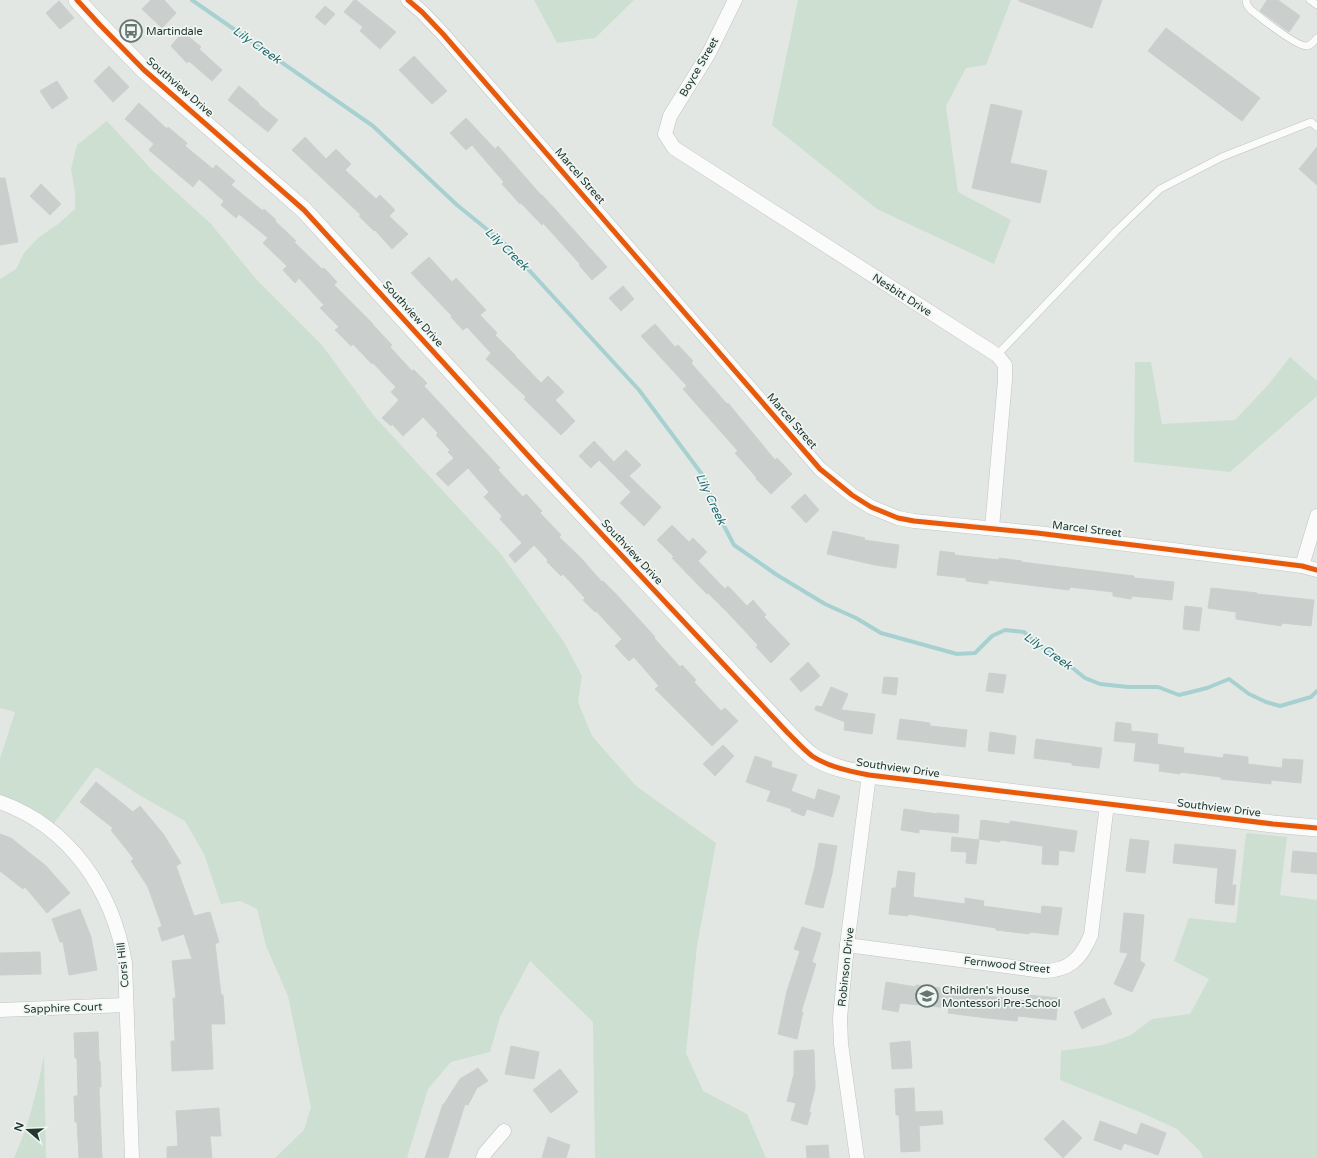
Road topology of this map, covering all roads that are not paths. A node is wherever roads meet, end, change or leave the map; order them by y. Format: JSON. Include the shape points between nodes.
{"nodes":[{"id":1,"x":77,"y":0,"type":"edge"},
{"id":2,"x":408,"y":0,"type":"edge"},
{"id":3,"x":735,"y":0,"type":"edge"},
{"id":4,"x":1246,"y":0,"type":"edge"},
{"id":5,"x":1310,"y":0,"type":"edge"},
{"id":6,"x":1317,"y":5,"type":"edge"},
{"id":7,"x":1317,"y":38,"type":"edge"},
{"id":8,"x":1317,"y":127,"type":"edge"},
{"id":9,"x":665,"y":134,"type":"joint"},
{"id":10,"x":997,"y":355,"type":"junction"},
{"id":11,"x":1317,"y":516,"type":"edge"},
{"id":12,"x":992,"y":528,"type":"junction"},
{"id":13,"x":1302,"y":566,"type":"junction"},
{"id":14,"x":1317,"y":570,"type":"edge"},
{"id":15,"x":869,"y":775,"type":"junction"},
{"id":16,"x":0,"y":802,"type":"edge"},
{"id":17,"x":1107,"y":804,"type":"junction"},
{"id":18,"x":1317,"y":828,"type":"edge"},
{"id":19,"x":847,"y":945,"type":"junction"},
{"id":20,"x":126,"y":1005,"type":"junction"},
{"id":21,"x":0,"y":1010,"type":"edge"},
{"id":22,"x":504,"y":1131,"type":"dead end"},
{"id":23,"x":132,"y":1158,"type":"edge"},
{"id":24,"x":483,"y":1158,"type":"edge"},
{"id":25,"x":857,"y":1158,"type":"edge"}],
"edges":[{"from":1,"to":15,"type":"street","name":"Southview Drive","via":[[144,70],[304,210],[534,462],[803,748],[823,762],[847,771]]},
{"from":2,"to":12,"type":"street","name":"Marcel Street","via":[[443,34],[815,462],[837,484],[871,507],[898,518],[914,522]]},
{"from":3,"to":9,"type":"street","name":"Boyce Street","via":[[709,53],[670,116]]},
{"from":4,"to":7,"type":"lane","via":[[1251,10],[1297,43],[1307,46]]},
{"from":5,"to":6,"type":"lane"},
{"from":8,"to":10,"type":"lane","via":[[1311,122],[1222,157],[1160,189]]},
{"from":9,"to":10,"type":"street","name":"Nesbitt Drive","via":[[674,148]]},
{"from":10,"to":12,"type":"street","via":[[1005,365],[1005,380]]},
{"from":11,"to":13,"type":"street"},
{"from":12,"to":13,"type":"street","name":"Marcel Street"},
{"from":13,"to":14,"type":"street","name":"Marcel Street"},
{"from":15,"to":17,"type":"street","name":"Southview Drive"},
{"from":15,"to":19,"type":"street","name":"Robinson Drive"},
{"from":16,"to":20,"type":"street","name":"Corsi Hill","via":[[27,813],[53,831],[88,869],[107,902],[119,934],[125,963]]},
{"from":17,"to":18,"type":"street","name":"Southview Drive"},
{"from":17,"to":19,"type":"street","name":"Fernwood Street","via":[[1091,935],[1080,957],[1070,965],[1043,971]]},
{"from":19,"to":25,"type":"street","name":"Robinson Drive","via":[[841,1044]]},
{"from":20,"to":21,"type":"street","name":"Sapphire Court"},
{"from":20,"to":23,"type":"street","name":"Corsi Hill"},
{"from":22,"to":24,"type":"street"}]}
